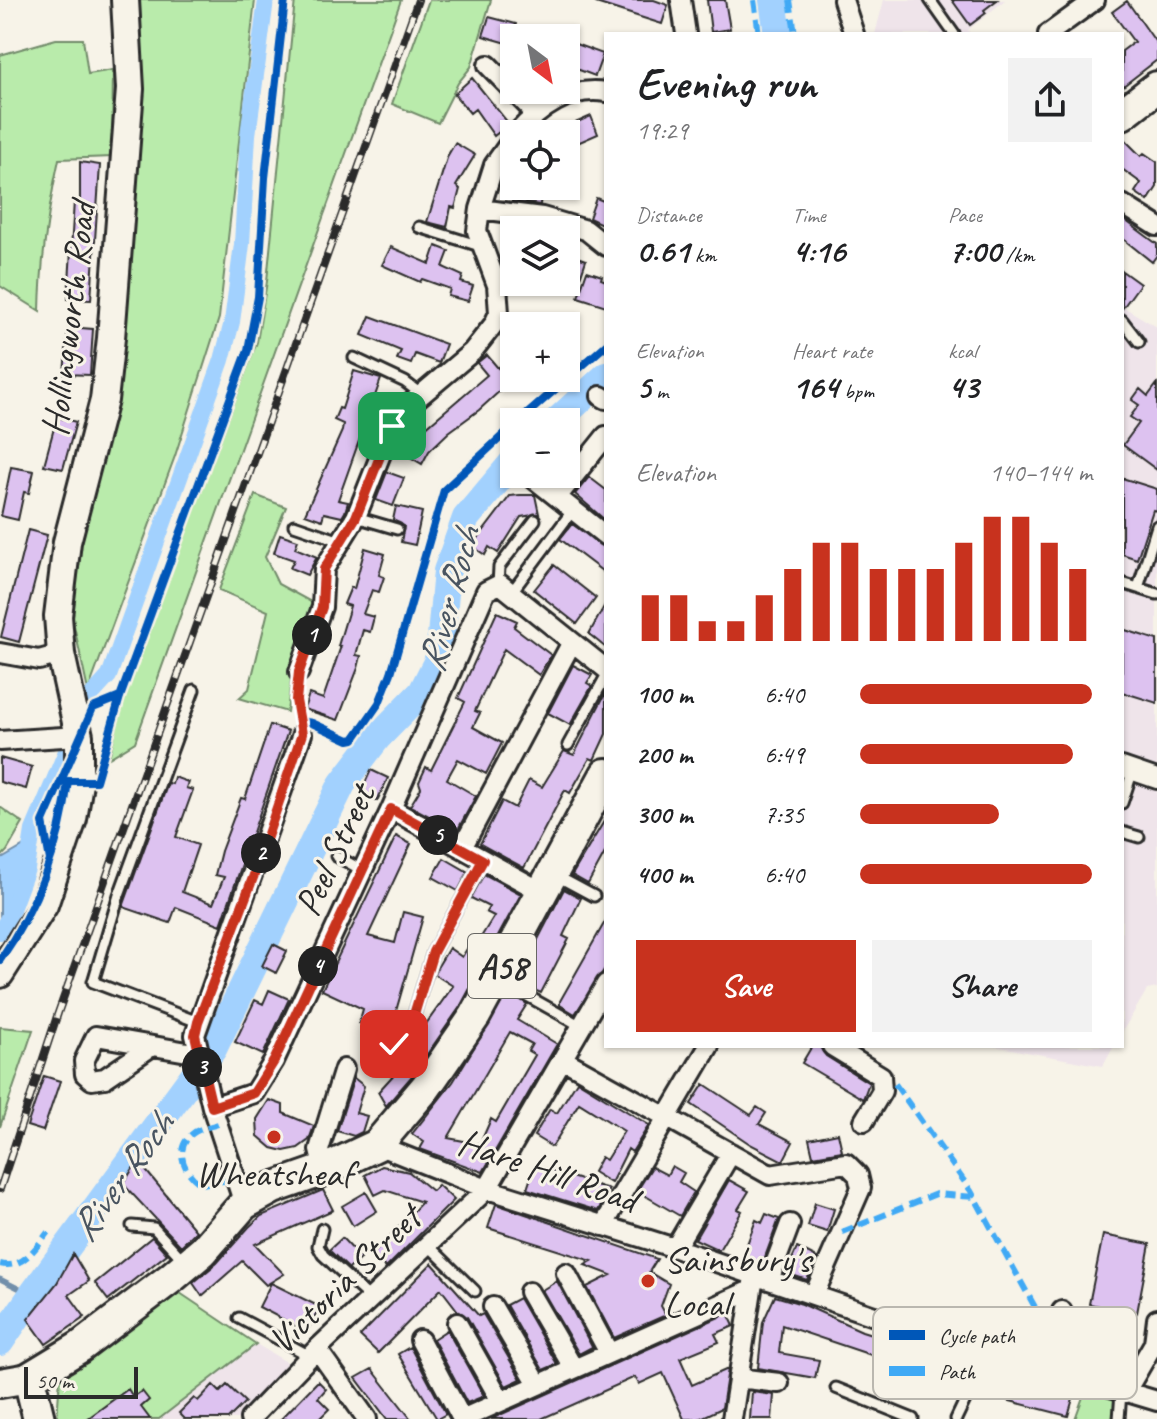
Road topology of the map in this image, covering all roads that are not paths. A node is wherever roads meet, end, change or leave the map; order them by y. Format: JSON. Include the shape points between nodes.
{"nodes":[{"id":1,"x":125,"y":0,"type":"edge"},
{"id":2,"x":681,"y":0,"type":"edge"},
{"id":3,"x":843,"y":0,"type":"edge"},
{"id":4,"x":930,"y":0,"type":"edge"},
{"id":5,"x":1095,"y":0,"type":"edge"},
{"id":6,"x":686,"y":32,"type":"edge"},
{"id":7,"x":853,"y":32,"type":"edge"},
{"id":8,"x":953,"y":32,"type":"edge"},
{"id":9,"x":1051,"y":32,"type":"edge"},
{"id":10,"x":488,"y":65,"type":"dead end"},
{"id":11,"x":1157,"y":87,"type":"edge"},
{"id":12,"x":604,"y":92,"type":"edge"},
{"id":13,"x":1124,"y":112,"type":"edge"},
{"id":14,"x":536,"y":114,"type":"junction"},
{"id":15,"x":530,"y":120,"type":"edge"},
{"id":16,"x":500,"y":156,"type":"edge"},
{"id":17,"x":1124,"y":205,"type":"edge"},
{"id":18,"x":480,"y":209,"type":"junction"},
{"id":19,"x":1157,"y":226,"type":"edge"},
{"id":20,"x":419,"y":227,"type":"dead end"},
{"id":21,"x":604,"y":244,"type":"edge"},
{"id":22,"x":480,"y":246,"type":"junction"},
{"id":23,"x":1124,"y":323,"type":"edge"},
{"id":24,"x":1139,"y":342,"type":"dead end"},
{"id":25,"x":354,"y":358,"type":"dead end"},
{"id":26,"x":422,"y":395,"type":"junction"},
{"id":27,"x":604,"y":438,"type":"edge"},
{"id":28,"x":548,"y":488,"type":"edge"},
{"id":29,"x":557,"y":497,"type":"junction"},
{"id":30,"x":573,"y":510,"type":"junction"},
{"id":31,"x":356,"y":517,"type":"junction"},
{"id":32,"x":535,"y":520,"type":"dead end"},
{"id":33,"x":294,"y":525,"type":"dead end"},
{"id":34,"x":1157,"y":526,"type":"edge"},
{"id":35,"x":397,"y":529,"type":"dead end"},
{"id":36,"x":604,"y":534,"type":"edge"},
{"id":37,"x":341,"y":541,"type":"junction"},
{"id":38,"x":1124,"y":584,"type":"edge"},
{"id":39,"x":1138,"y":588,"type":"junction"},
{"id":40,"x":498,"y":589,"type":"junction"},
{"id":41,"x":1157,"y":594,"type":"edge"},
{"id":42,"x":572,"y":642,"type":"junction"},
{"id":43,"x":0,"y":653,"type":"edge"},
{"id":44,"x":61,"y":654,"type":"junction"},
{"id":45,"x":604,"y":667,"type":"edge"},
{"id":46,"x":299,"y":672,"type":"dead end"},
{"id":47,"x":604,"y":680,"type":"edge"},
{"id":48,"x":194,"y":690,"type":"dead end"},
{"id":49,"x":302,"y":734,"type":"dead end"},
{"id":50,"x":0,"y":741,"type":"edge"},
{"id":51,"x":71,"y":743,"type":"junction"},
{"id":52,"x":568,"y":745,"type":"dead end"},
{"id":53,"x":1128,"y":769,"type":"edge"},
{"id":54,"x":604,"y":778,"type":"edge"},
{"id":55,"x":1157,"y":779,"type":"edge"},
{"id":56,"x":1124,"y":792,"type":"edge"},
{"id":57,"x":391,"y":809,"type":"junction"},
{"id":58,"x":1124,"y":833,"type":"edge"},
{"id":59,"x":1139,"y":837,"type":"dead end"},
{"id":60,"x":462,"y":848,"type":"junction"},
{"id":61,"x":336,"y":856,"type":"dead end"},
{"id":62,"x":483,"y":860,"type":"junction"},
{"id":63,"x":362,"y":870,"type":"junction"},
{"id":64,"x":547,"y":883,"type":"junction"},
{"id":65,"x":594,"y":896,"type":"dead end"},
{"id":66,"x":0,"y":974,"type":"edge"},
{"id":67,"x":604,"y":987,"type":"edge"},
{"id":68,"x":515,"y":989,"type":"dead end"},
{"id":69,"x":581,"y":1026,"type":"junction"},
{"id":70,"x":196,"y":1029,"type":"junction"},
{"id":71,"x":394,"y":1044,"type":"dead end"},
{"id":72,"x":152,"y":1046,"type":"dead end"},
{"id":73,"x":708,"y":1048,"type":"edge"},
{"id":74,"x":835,"y":1048,"type":"edge"},
{"id":75,"x":199,"y":1054,"type":"junction"},
{"id":76,"x":564,"y":1060,"type":"junction"},
{"id":77,"x":344,"y":1069,"type":"dead end"},
{"id":78,"x":211,"y":1100,"type":"junction"},
{"id":79,"x":667,"y":1115,"type":"junction"},
{"id":80,"x":864,"y":1121,"type":"dead end"},
{"id":81,"x":377,"y":1145,"type":"junction"},
{"id":82,"x":731,"y":1153,"type":"junction"},
{"id":83,"x":324,"y":1170,"type":"junction"},
{"id":84,"x":487,"y":1189,"type":"junction"},
{"id":85,"x":244,"y":1204,"type":"junction"},
{"id":86,"x":790,"y":1224,"type":"dead end"},
{"id":87,"x":132,"y":1226,"type":"dead end"},
{"id":88,"x":603,"y":1226,"type":"junction"},
{"id":89,"x":322,"y":1229,"type":"dead end"},
{"id":90,"x":428,"y":1245,"type":"junction"},
{"id":91,"x":675,"y":1248,"type":"junction"},
{"id":92,"x":188,"y":1264,"type":"junction"},
{"id":93,"x":566,"y":1273,"type":"dead end"},
{"id":94,"x":758,"y":1282,"type":"junction"},
{"id":95,"x":475,"y":1291,"type":"dead end"},
{"id":96,"x":529,"y":1292,"type":"dead end"},
{"id":97,"x":814,"y":1295,"type":"junction"},
{"id":98,"x":371,"y":1299,"type":"junction"},
{"id":99,"x":493,"y":1307,"type":"dead end"},
{"id":100,"x":873,"y":1315,"type":"edge"},
{"id":101,"x":239,"y":1318,"type":"dead end"},
{"id":102,"x":1157,"y":1319,"type":"edge"},
{"id":103,"x":457,"y":1323,"type":"dead end"},
{"id":104,"x":420,"y":1340,"type":"dead end"},
{"id":105,"x":1155,"y":1343,"type":"edge"},
{"id":106,"x":314,"y":1352,"type":"junction"},
{"id":107,"x":609,"y":1353,"type":"junction"},
{"id":108,"x":574,"y":1369,"type":"junction"},
{"id":109,"x":1137,"y":1371,"type":"edge"},
{"id":110,"x":738,"y":1378,"type":"junction"},
{"id":111,"x":15,"y":1380,"type":"edge"},
{"id":112,"x":779,"y":1383,"type":"dead end"},
{"id":113,"x":538,"y":1384,"type":"junction"},
{"id":114,"x":836,"y":1388,"type":"dead end"},
{"id":115,"x":1137,"y":1396,"type":"edge"},
{"id":116,"x":966,"y":1399,"type":"edge"},
{"id":117,"x":1122,"y":1399,"type":"edge"},
{"id":118,"x":501,"y":1401,"type":"junction"},
{"id":119,"x":1157,"y":1401,"type":"edge"},
{"id":120,"x":484,"y":1415,"type":"edge"},
{"id":121,"x":256,"y":1417,"type":"edge"},
{"id":122,"x":39,"y":1419,"type":"edge"},
{"id":123,"x":367,"y":1419,"type":"edge"},
{"id":124,"x":462,"y":1419,"type":"edge"},
{"id":125,"x":732,"y":1419,"type":"edge"},
{"id":126,"x":913,"y":1419,"type":"edge"},
{"id":127,"x":956,"y":1419,"type":"edge"},
{"id":128,"x":1119,"y":1419,"type":"edge"}],
"edges":[{"from":1,"to":44,"type":"main road","name":"Hollingworth Road","via":[[130,89],[111,338],[104,400],[67,542],[58,616]]},
{"from":2,"to":6,"type":"street"},
{"from":3,"to":7,"type":"street"},
{"from":4,"to":8,"type":"lane"},
{"from":5,"to":9,"type":"street"},
{"from":10,"to":14,"type":"street"},
{"from":11,"to":13,"type":"highway"},
{"from":12,"to":14,"type":"street","via":[[578,92]]},
{"from":14,"to":15,"type":"street"},
{"from":16,"to":18,"type":"street"},
{"from":17,"to":19,"type":"street"},
{"from":18,"to":21,"type":"street","via":[[542,217],[586,230]]},
{"from":18,"to":22,"type":"street"},
{"from":20,"to":22,"type":"lane"},
{"from":22,"to":26,"type":"street","via":[[499,296],[494,324],[472,352]]},
{"from":23,"to":24,"type":"lane"},
{"from":25,"to":26,"type":"lane"},
{"from":26,"to":31,"type":"street","via":[[402,411],[384,440]]},
{"from":27,"to":29,"type":"street"},
{"from":28,"to":29,"type":"street"},
{"from":29,"to":30,"type":"street"},
{"from":30,"to":36,"type":"street"},
{"from":30,"to":40,"type":"lane"},
{"from":31,"to":35,"type":"lane"},
{"from":31,"to":37,"type":"street"},
{"from":32,"to":40,"type":"lane","via":[[499,567]]},
{"from":33,"to":37,"type":"lane"},
{"from":34,"to":39,"type":"lane"},
{"from":37,"to":46,"type":"street","via":[[324,569],[322,607]]},
{"from":38,"to":39,"type":"lane"},
{"from":39,"to":41,"type":"lane"},
{"from":40,"to":42,"type":"street"},
{"from":40,"to":57,"type":"street","name":"Peel Street"},
{"from":42,"to":45,"type":"street"},
{"from":42,"to":60,"type":"street"},
{"from":43,"to":44,"type":"street","via":[[39,660]]},
{"from":44,"to":51,"type":"main road","name":"Hollingworth Road","via":[[70,691]]},
{"from":47,"to":52,"type":"lane"},
{"from":48,"to":70,"type":"lane","via":[[93,982]]},
{"from":49,"to":70,"type":"street"},
{"from":50,"to":51,"type":"street"},
{"from":51,"to":66,"type":"main road","name":"Hollingworth Road","via":[[73,819],[60,864],[44,905]]},
{"from":53,"to":55,"type":"street"},
{"from":53,"to":56,"type":"lane"},
{"from":54,"to":64,"type":"highway","number":"A58"},
{"from":57,"to":60,"type":"street"},
{"from":57,"to":63,"type":"street","name":"Peel Street"},
{"from":58,"to":59,"type":"lane"},
{"from":60,"to":62,"type":"street"},
{"from":61,"to":63,"type":"lane"},
{"from":62,"to":64,"type":"street"},
{"from":62,"to":71,"type":"lane","via":[[433,952],[413,1018]]},
{"from":63,"to":78,"type":"street","name":"Peel Street","via":[[274,1061],[254,1093]]},
{"from":64,"to":65,"type":"lane"},
{"from":64,"to":81,"type":"highway","number":"A58","via":[[475,1016]]},
{"from":67,"to":69,"type":"street","name":"Victoria Street"},
{"from":68,"to":69,"type":"lane"},
{"from":69,"to":76,"type":"street","name":"Victoria Street"},
{"from":70,"to":75,"type":"street"},
{"from":72,"to":75,"type":"street"},
{"from":73,"to":79,"type":"street"},
{"from":74,"to":80,"type":"street","via":[[881,1076],[882,1091]]},
{"from":75,"to":78,"type":"street"},
{"from":76,"to":79,"type":"street"},
{"from":76,"to":84,"type":"street","name":"Victoria Street"},
{"from":77,"to":83,"type":"street","via":[[319,1150]]},
{"from":78,"to":85,"type":"street"},
{"from":79,"to":82,"type":"street"},
{"from":79,"to":88,"type":"street"},
{"from":81,"to":83,"type":"highway","number":"A58"},
{"from":81,"to":84,"type":"street","name":"Hare Hill Road"},
{"from":82,"to":91,"type":"street"},
{"from":82,"to":97,"type":"street","via":[[770,1175],[846,1163],[858,1175],[861,1188]]},
{"from":83,"to":85,"type":"highway","number":"A58"},
{"from":84,"to":88,"type":"street","name":"Hare Hill Road"},
{"from":84,"to":90,"type":"street","name":"Victoria Street"},
{"from":85,"to":92,"type":"highway","number":"A58"},
{"from":86,"to":94,"type":"street"},
{"from":87,"to":92,"type":"lane","via":[[154,1228]]},
{"from":88,"to":91,"type":"street","name":"Hare Hill Road"},
{"from":89,"to":98,"type":"lane","via":[[318,1246],[323,1255]]},
{"from":90,"to":95,"type":"lane"},
{"from":90,"to":98,"type":"street","name":"Victoria Street"},
{"from":91,"to":94,"type":"street","name":"Hare Hill Road"},
{"from":92,"to":111,"type":"highway","number":"A58","via":[[80,1347]]},
{"from":93,"to":107,"type":"street"},
{"from":94,"to":97,"type":"street","name":"Hare Hill Road"},
{"from":94,"to":107,"type":"street"},
{"from":94,"to":110,"type":"street"},
{"from":96,"to":108,"type":"street"},
{"from":97,"to":100,"type":"street","name":"Hare Hill Road"},
{"from":98,"to":106,"type":"street","name":"Victoria Street"},
{"from":99,"to":113,"type":"street"},
{"from":101,"to":106,"type":"lane"},
{"from":102,"to":105,"type":"street"},
{"from":103,"to":118,"type":"street"},
{"from":104,"to":124,"type":"street"},
{"from":105,"to":109,"type":"street"},
{"from":106,"to":121,"type":"street","name":"Victoria Street"},
{"from":106,"to":123,"type":"street"},
{"from":107,"to":108,"type":"street"},
{"from":108,"to":113,"type":"street"},
{"from":110,"to":112,"type":"street"},
{"from":110,"to":125,"type":"street"},
{"from":111,"to":122,"type":"highway"},
{"from":113,"to":118,"type":"street"},
{"from":114,"to":126,"type":"lane"},
{"from":115,"to":119,"type":"street","name":"Hare Hill Road"},
{"from":116,"to":127,"type":"lane"},
{"from":117,"to":128,"type":"lane"},
{"from":118,"to":120,"type":"street"},
{"from":120,"to":124,"type":"street"}]}
